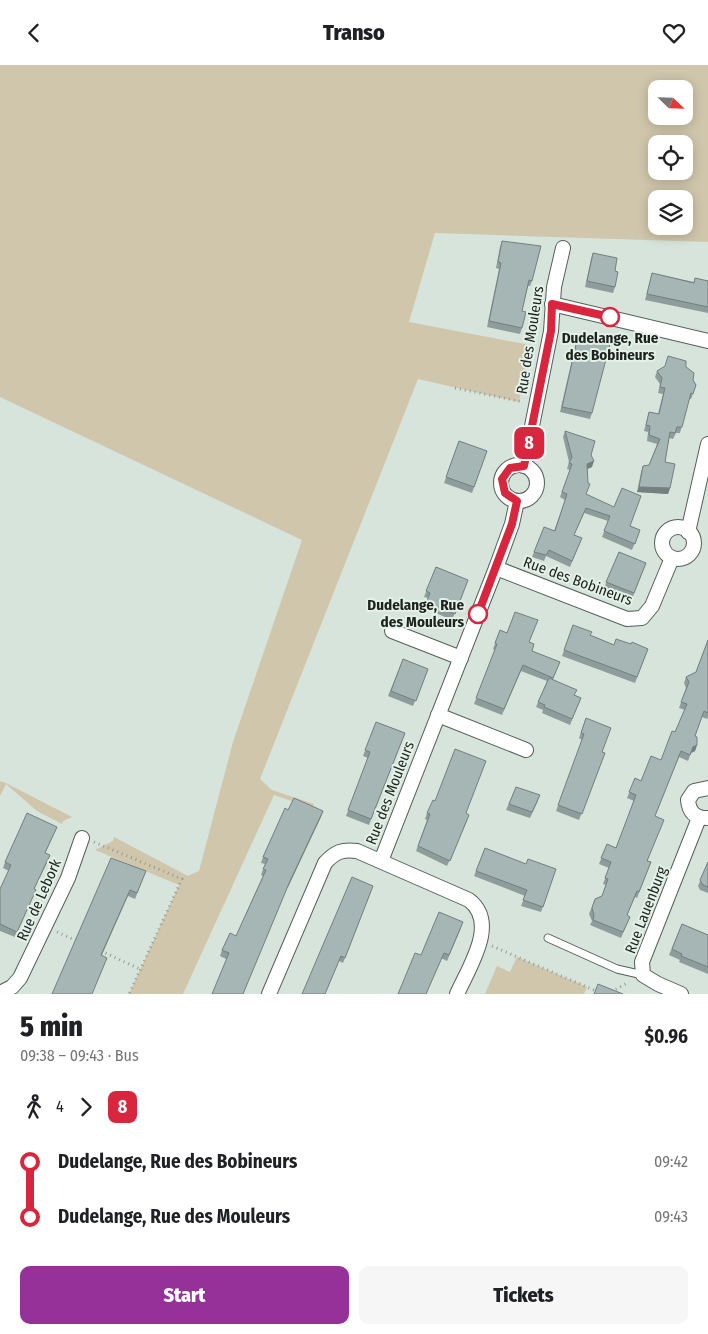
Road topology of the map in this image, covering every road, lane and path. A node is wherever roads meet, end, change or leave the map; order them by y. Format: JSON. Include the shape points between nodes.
{"nodes":[{"id":1,"x":563,"y":247,"type":"dead end"},
{"id":2,"x":552,"y":304,"type":"junction"},
{"id":3,"x":708,"y":341,"type":"edge"},
{"id":4,"x":455,"y":388,"type":"dead end"},
{"id":5,"x":536,"y":405,"type":"junction"},
{"id":6,"x":708,"y":443,"type":"edge"},
{"id":7,"x":524,"y":466,"type":"junction"},
{"id":8,"x":517,"y":501,"type":"junction"},
{"id":9,"x":688,"y":532,"type":"junction"},
{"id":10,"x":672,"y":558,"type":"junction"},
{"id":11,"x":496,"y":568,"type":"junction"},
{"id":12,"x":392,"y":631,"type":"dead end"},
{"id":13,"x":461,"y":658,"type":"junction"},
{"id":14,"x":438,"y":715,"type":"junction"},
{"id":15,"x":526,"y":750,"type":"dead end"},
{"id":16,"x":708,"y":787,"type":"edge"},
{"id":17,"x":704,"y":818,"type":"edge"},
{"id":18,"x":82,"y":838,"type":"joint"},
{"id":19,"x":381,"y":861,"type":"junction"},
{"id":20,"x":45,"y":927,"type":"junction"},
{"id":21,"x":548,"y":938,"type":"dead end"},
{"id":22,"x":480,"y":940,"type":"junction"},
{"id":23,"x":80,"y":942,"type":"edge"},
{"id":24,"x":98,"y":950,"type":"edge"},
{"id":25,"x":142,"y":969,"type":"junction"},
{"id":26,"x":643,"y":975,"type":"junction"},
{"id":27,"x":0,"y":993,"type":"edge"},
{"id":28,"x":129,"y":994,"type":"edge"},
{"id":29,"x":269,"y":994,"type":"edge"},
{"id":30,"x":457,"y":994,"type":"edge"},
{"id":31,"x":603,"y":994,"type":"edge"},
{"id":32,"x":681,"y":994,"type":"edge"}],
"edges":[{"from":1,"to":2,"type":"street","name":"Rue des Mouleurs"},
{"from":2,"to":3,"type":"street"},
{"from":2,"to":5,"type":"street","name":"Rue des Mouleurs","via":[[551,331]]},
{"from":4,"to":5,"type":"path"},
{"from":5,"to":7,"type":"street","name":"Rue des Mouleurs"},
{"from":6,"to":9,"type":"street"},
{"from":7,"to":8,"type":"street","via":[[535,474],[537,487],[529,498]]},
{"from":7,"to":8,"type":"street","via":[[510,468],[502,479],[505,493]]},
{"from":8,"to":11,"type":"street","name":"Rue des Mouleurs"},
{"from":9,"to":10,"type":"street","via":[[693,541],[691,552],[682,559]]},
{"from":9,"to":10,"type":"street","via":[[678,527],[664,535],[663,551]]},
{"from":10,"to":11,"type":"street","name":"Rue des Bobineurs","via":[[652,606],[642,618],[627,619]]},
{"from":11,"to":13,"type":"street","name":"Rue des Mouleurs"},
{"from":12,"to":13,"type":"street"},
{"from":13,"to":14,"type":"street","name":"Rue des Mouleurs"},
{"from":14,"to":15,"type":"street"},
{"from":14,"to":19,"type":"street","name":"Rue des Mouleurs"},
{"from":16,"to":17,"type":"street","name":"Rue Lauenburg","via":[[698,788],[688,801],[690,811]]},
{"from":17,"to":26,"type":"street","name":"Rue Lauenburg","via":[[642,962]]},
{"from":18,"to":20,"type":"street","name":"Rue de Lebork"},
{"from":18,"to":25,"type":"path","via":[[182,879]]},
{"from":19,"to":22,"type":"street","via":[[478,907],[483,926]]},
{"from":19,"to":29,"type":"street","name":"Rue des Mouleurs","via":[[357,851],[340,850],[325,863]]},
{"from":20,"to":23,"type":"path"},
{"from":20,"to":27,"type":"street","name":"Rue de Lebork","via":[[20,979]]},
{"from":21,"to":26,"type":"lane","via":[[618,969]]},
{"from":22,"to":30,"type":"street"},
{"from":22,"to":31,"type":"path"},
{"from":24,"to":25,"type":"path"},
{"from":25,"to":28,"type":"path"},
{"from":26,"to":32,"type":"street","name":"Rue Lauenburg"}]}
